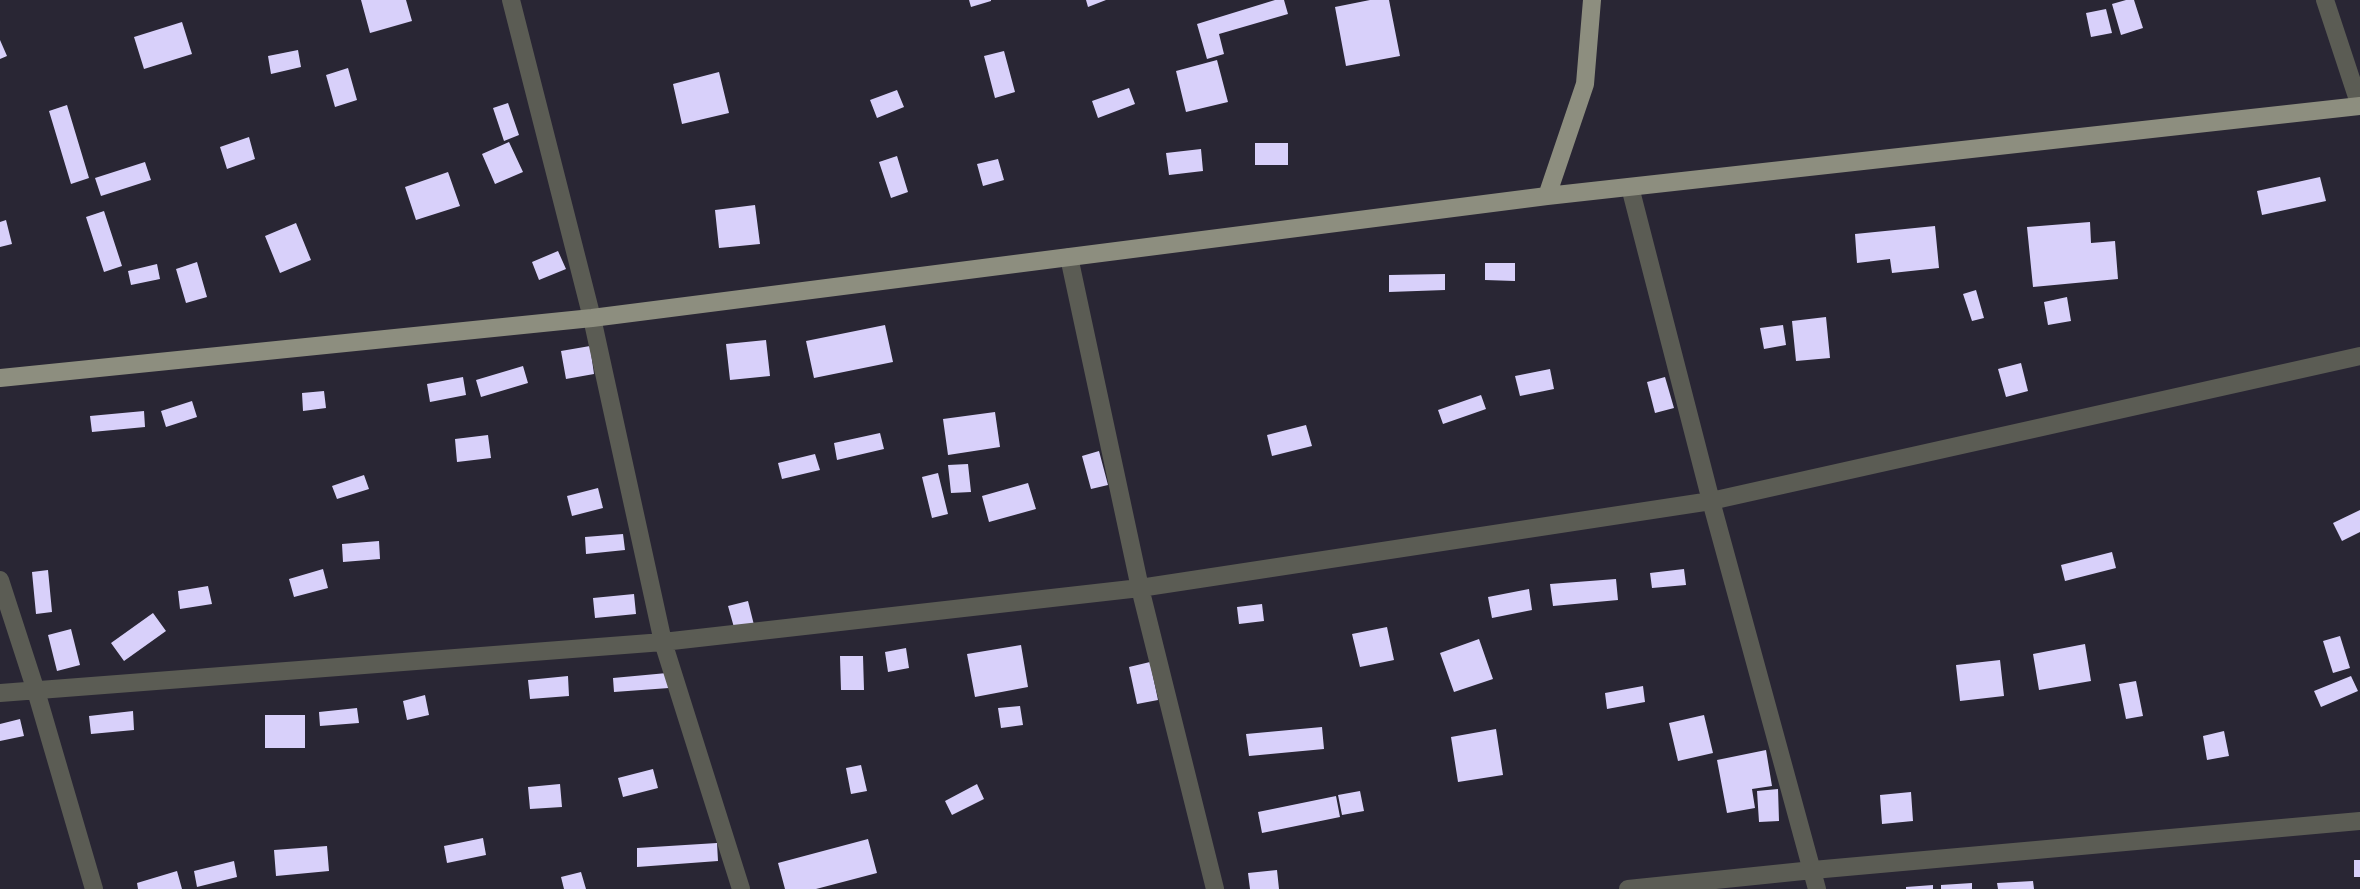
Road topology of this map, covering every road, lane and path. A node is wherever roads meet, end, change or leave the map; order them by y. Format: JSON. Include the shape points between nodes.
{"nodes":[{"id":1,"x":511,"y":0,"type":"edge"},
{"id":2,"x":1592,"y":0,"type":"edge"},
{"id":3,"x":2325,"y":0,"type":"edge"},
{"id":4,"x":2360,"y":106,"type":"edge"},
{"id":5,"x":1630,"y":187,"type":"junction"},
{"id":6,"x":1546,"y":196,"type":"junction"},
{"id":7,"x":1069,"y":257,"type":"junction"},
{"id":8,"x":592,"y":318,"type":"junction"},
{"id":9,"x":2360,"y":356,"type":"edge"},
{"id":10,"x":0,"y":378,"type":"edge"},
{"id":11,"x":1711,"y":501,"type":"junction"},
{"id":12,"x":0,"y":580,"type":"edge"},
{"id":13,"x":1140,"y":588,"type":"junction"},
{"id":14,"x":663,"y":642,"type":"junction"},
{"id":15,"x":36,"y":691,"type":"junction"},
{"id":16,"x":0,"y":693,"type":"edge"},
{"id":17,"x":2360,"y":821,"type":"edge"},
{"id":18,"x":1813,"y":870,"type":"junction"},
{"id":19,"x":94,"y":889,"type":"edge"},
{"id":20,"x":741,"y":889,"type":"edge"},
{"id":21,"x":1215,"y":889,"type":"edge"},
{"id":22,"x":1628,"y":889,"type":"edge"},
{"id":23,"x":1817,"y":889,"type":"edge"}],
"edges":[{"from":1,"to":8,"type":"street"},
{"from":2,"to":6,"type":"main road","via":[[1585,84]]},
{"from":3,"to":4,"type":"street"},
{"from":4,"to":5,"type":"main road"},
{"from":5,"to":6,"type":"main road"},
{"from":5,"to":11,"type":"street"},
{"from":6,"to":7,"type":"main road"},
{"from":7,"to":8,"type":"main road"},
{"from":7,"to":13,"type":"street"},
{"from":8,"to":10,"type":"main road"},
{"from":8,"to":14,"type":"street"},
{"from":9,"to":11,"type":"street"},
{"from":11,"to":13,"type":"street"},
{"from":11,"to":18,"type":"street"},
{"from":12,"to":15,"type":"street"},
{"from":13,"to":14,"type":"street"},
{"from":13,"to":21,"type":"street"},
{"from":14,"to":15,"type":"street"},
{"from":14,"to":20,"type":"street"},
{"from":15,"to":16,"type":"street"},
{"from":15,"to":19,"type":"street"},
{"from":17,"to":18,"type":"street"},
{"from":18,"to":22,"type":"street"},
{"from":18,"to":23,"type":"street"}]}
